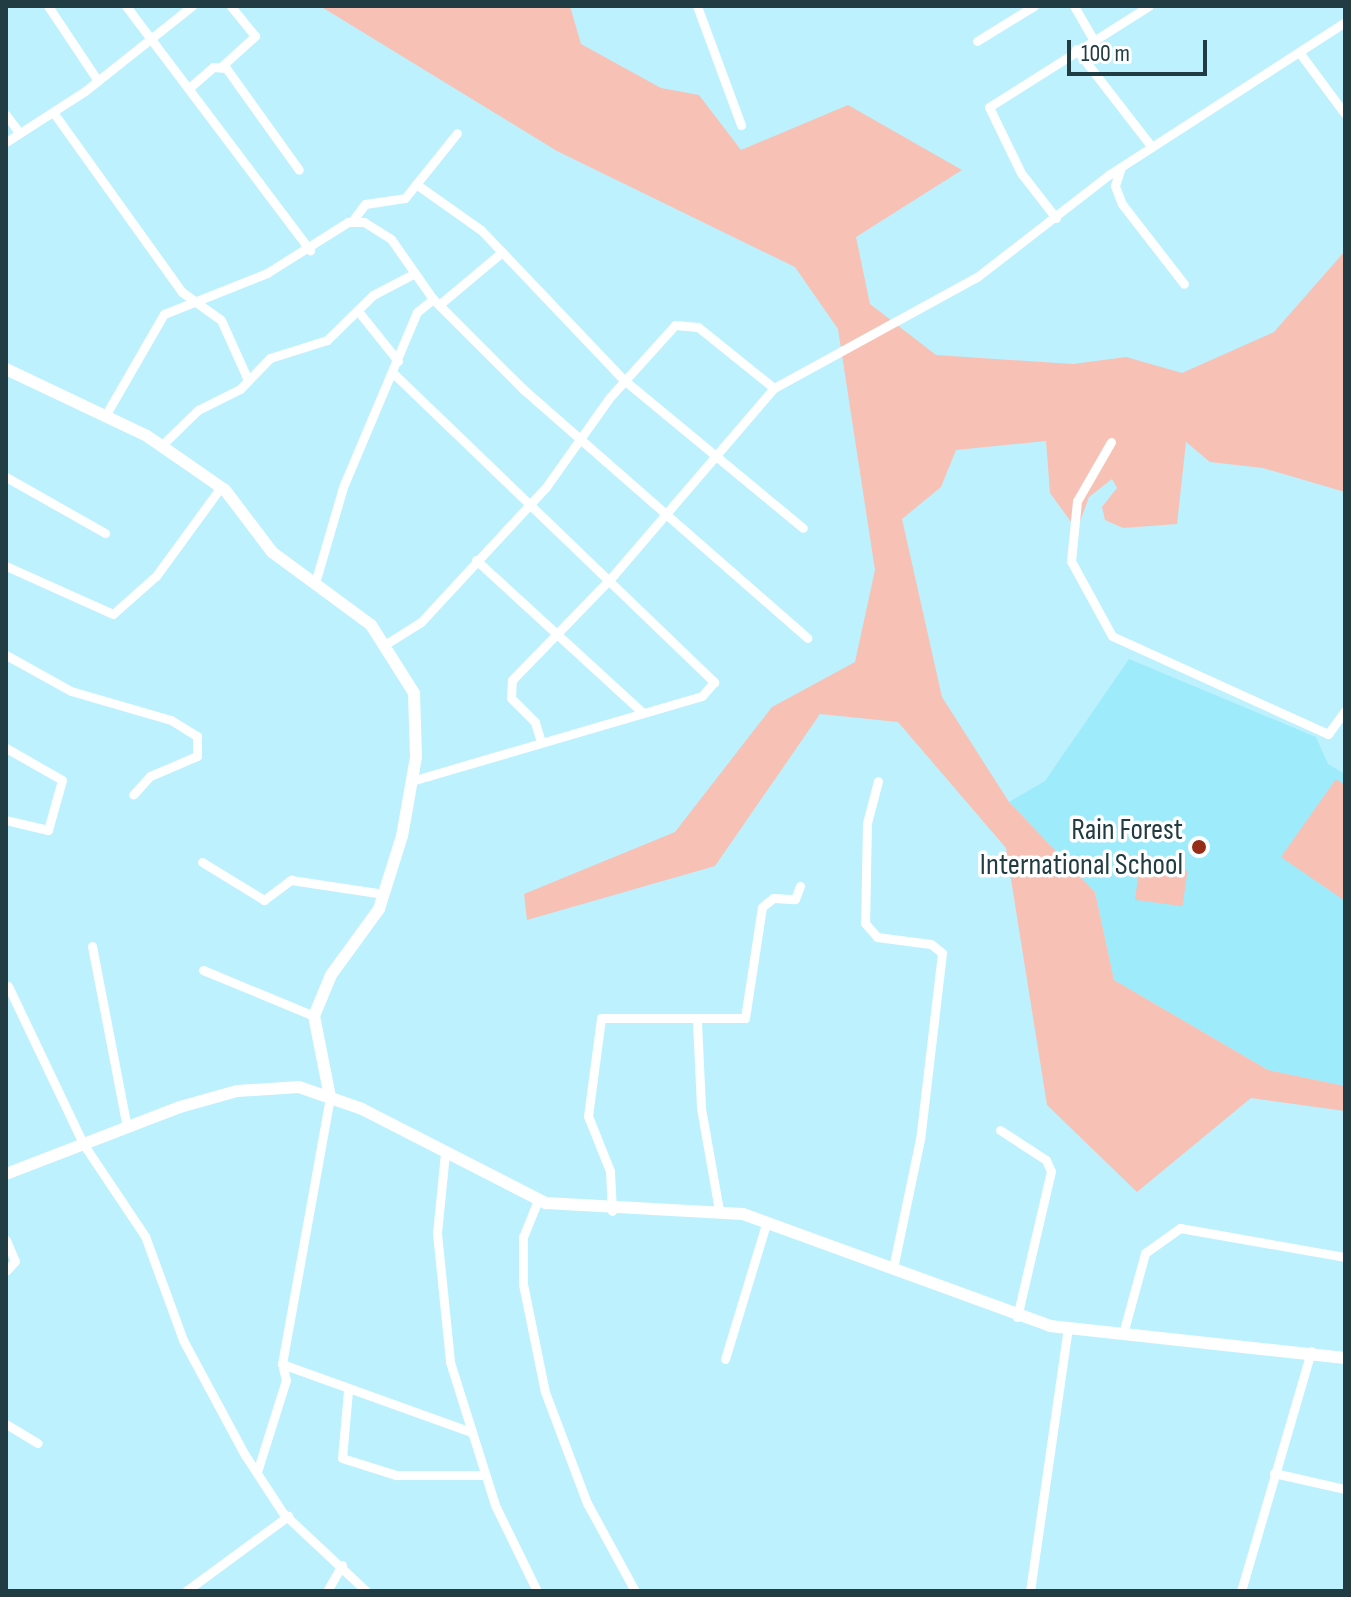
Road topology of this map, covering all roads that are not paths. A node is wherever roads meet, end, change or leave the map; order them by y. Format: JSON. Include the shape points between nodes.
{"nodes":[{"id":1,"x":48,"y":6,"type":"edge"},
{"id":2,"x":126,"y":6,"type":"edge"},
{"id":3,"x":192,"y":6,"type":"edge"},
{"id":4,"x":231,"y":6,"type":"edge"},
{"id":5,"x":697,"y":6,"type":"edge"},
{"id":6,"x":1034,"y":6,"type":"edge"},
{"id":7,"x":1074,"y":6,"type":"edge"},
{"id":8,"x":1149,"y":6,"type":"edge"},
{"id":9,"x":1345,"y":22,"type":"edge"},
{"id":10,"x":153,"y":39,"type":"junction"},
{"id":11,"x":1093,"y":39,"type":"junction"},
{"id":12,"x":977,"y":41,"type":"dead end"},
{"id":13,"x":1076,"y":49,"type":"junction"},
{"id":14,"x":1299,"y":52,"type":"junction"},
{"id":15,"x":222,"y":66,"type":"junction"},
{"id":16,"x":98,"y":81,"type":"junction"},
{"id":17,"x":189,"y":88,"type":"junction"},
{"id":18,"x":53,"y":112,"type":"junction"},
{"id":19,"x":1345,"y":114,"type":"edge"},
{"id":20,"x":6,"y":115,"type":"edge"},
{"id":21,"x":741,"y":125,"type":"dead end"},
{"id":22,"x":19,"y":132,"type":"junction"},
{"id":23,"x":457,"y":133,"type":"dead end"},
{"id":24,"x":6,"y":142,"type":"edge"},
{"id":25,"x":1151,"y":146,"type":"junction"},
{"id":26,"x":1122,"y":166,"type":"junction"},
{"id":27,"x":299,"y":170,"type":"dead end"},
{"id":28,"x":416,"y":184,"type":"junction"},
{"id":29,"x":1056,"y":218,"type":"junction"},
{"id":30,"x":353,"y":220,"type":"junction"},
{"id":31,"x":310,"y":250,"type":"junction"},
{"id":32,"x":502,"y":252,"type":"junction"},
{"id":33,"x":415,"y":273,"type":"junction"},
{"id":34,"x":1184,"y":284,"type":"dead end"},
{"id":35,"x":436,"y":302,"type":"junction"},
{"id":36,"x":193,"y":303,"type":"junction"},
{"id":37,"x":358,"y":311,"type":"junction"},
{"id":38,"x":398,"y":361,"type":"junction"},
{"id":39,"x":6,"y":369,"type":"edge"},
{"id":40,"x":393,"y":373,"type":"junction"},
{"id":41,"x":248,"y":380,"type":"junction"},
{"id":42,"x":624,"y":380,"type":"junction"},
{"id":43,"x":774,"y":388,"type":"junction"},
{"id":44,"x":105,"y":416,"type":"junction"},
{"id":45,"x":581,"y":440,"type":"junction"},
{"id":46,"x":1111,"y":442,"type":"dead end"},
{"id":47,"x":162,"y":445,"type":"junction"},
{"id":48,"x":719,"y":452,"type":"junction"},
{"id":49,"x":6,"y":477,"type":"edge"},
{"id":50,"x":221,"y":487,"type":"junction"},
{"id":51,"x":530,"y":502,"type":"junction"},
{"id":52,"x":664,"y":519,"type":"junction"},
{"id":53,"x":803,"y":528,"type":"dead end"},
{"id":54,"x":105,"y":533,"type":"dead end"},
{"id":55,"x":476,"y":560,"type":"junction"},
{"id":56,"x":6,"y":566,"type":"edge"},
{"id":57,"x":611,"y":578,"type":"junction"},
{"id":58,"x":315,"y":583,"type":"junction"},
{"id":59,"x":557,"y":633,"type":"junction"},
{"id":60,"x":807,"y":638,"type":"dead end"},
{"id":61,"x":386,"y":644,"type":"junction"},
{"id":62,"x":6,"y":655,"type":"edge"},
{"id":63,"x":1345,"y":711,"type":"edge"},
{"id":64,"x":643,"y":713,"type":"junction"},
{"id":65,"x":541,"y":742,"type":"junction"},
{"id":66,"x":6,"y":748,"type":"edge"},
{"id":67,"x":414,"y":780,"type":"junction"},
{"id":68,"x":878,"y":781,"type":"dead end"},
{"id":69,"x":133,"y":795,"type":"dead end"},
{"id":70,"x":6,"y":820,"type":"edge"},
{"id":71,"x":202,"y":862,"type":"dead end"},
{"id":72,"x":800,"y":886,"type":"dead end"},
{"id":73,"x":384,"y":894,"type":"junction"},
{"id":74,"x":92,"y":946,"type":"dead end"},
{"id":75,"x":203,"y":970,"type":"dead end"},
{"id":76,"x":8,"y":986,"type":"edge"},
{"id":77,"x":314,"y":1016,"type":"junction"},
{"id":78,"x":697,"y":1022,"type":"junction"},
{"id":79,"x":330,"y":1097,"type":"junction"},
{"id":80,"x":127,"y":1128,"type":"junction"},
{"id":81,"x":1000,"y":1130,"type":"dead end"},
{"id":82,"x":84,"y":1145,"type":"junction"},
{"id":83,"x":445,"y":1153,"type":"junction"},
{"id":84,"x":6,"y":1174,"type":"edge"},
{"id":85,"x":538,"y":1200,"type":"junction"},
{"id":86,"x":719,"y":1210,"type":"junction"},
{"id":87,"x":612,"y":1211,"type":"junction"},
{"id":88,"x":767,"y":1221,"type":"junction"},
{"id":89,"x":6,"y":1240,"type":"edge"},
{"id":90,"x":1345,"y":1257,"type":"edge"},
{"id":91,"x":893,"y":1268,"type":"junction"},
{"id":92,"x":6,"y":1271,"type":"edge"},
{"id":93,"x":1017,"y":1317,"type":"junction"},
{"id":94,"x":1068,"y":1327,"type":"junction"},
{"id":95,"x":1124,"y":1330,"type":"junction"},
{"id":96,"x":1311,"y":1351,"type":"junction"},
{"id":97,"x":1345,"y":1358,"type":"edge"},
{"id":98,"x":725,"y":1359,"type":"dead end"},
{"id":99,"x":282,"y":1364,"type":"junction"},
{"id":100,"x":348,"y":1391,"type":"junction"},
{"id":101,"x":6,"y":1424,"type":"edge"},
{"id":102,"x":471,"y":1432,"type":"junction"},
{"id":103,"x":38,"y":1443,"type":"dead end"},
{"id":104,"x":257,"y":1472,"type":"junction"},
{"id":105,"x":1274,"y":1473,"type":"junction"},
{"id":106,"x":485,"y":1475,"type":"junction"},
{"id":107,"x":1345,"y":1489,"type":"edge"},
{"id":108,"x":288,"y":1516,"type":"junction"},
{"id":109,"x":342,"y":1565,"type":"junction"},
{"id":110,"x":186,"y":1591,"type":"edge"},
{"id":111,"x":327,"y":1591,"type":"edge"},
{"id":112,"x":366,"y":1591,"type":"edge"},
{"id":113,"x":537,"y":1591,"type":"edge"},
{"id":114,"x":635,"y":1591,"type":"edge"},
{"id":115,"x":1030,"y":1591,"type":"edge"},
{"id":116,"x":1241,"y":1591,"type":"edge"}],
"edges":[{"from":1,"to":16,"type":"street"},
{"from":2,"to":10,"type":"street"},
{"from":3,"to":10,"type":"street"},
{"from":4,"to":15,"type":"street","via":[[255,36]]},
{"from":5,"to":21,"type":"street"},
{"from":6,"to":12,"type":"street"},
{"from":7,"to":11,"type":"street"},
{"from":8,"to":11,"type":"street"},
{"from":9,"to":14,"type":"street"},
{"from":10,"to":16,"type":"street"},
{"from":10,"to":17,"type":"street"},
{"from":11,"to":13,"type":"street"},
{"from":13,"to":25,"type":"street"},
{"from":13,"to":29,"type":"street","via":[[989,107],[1021,173]]},
{"from":14,"to":19,"type":"street"},
{"from":14,"to":25,"type":"street"},
{"from":15,"to":17,"type":"street"},
{"from":15,"to":27,"type":"street"},
{"from":16,"to":18,"type":"street"},
{"from":17,"to":31,"type":"street"},
{"from":18,"to":22,"type":"street"},
{"from":18,"to":36,"type":"street"},
{"from":20,"to":22,"type":"street"},
{"from":22,"to":24,"type":"street"},
{"from":23,"to":28,"type":"street"},
{"from":25,"to":26,"type":"street"},
{"from":26,"to":29,"type":"street"},
{"from":26,"to":34,"type":"street","via":[[1115,186],[1122,204]]},
{"from":28,"to":30,"type":"street","via":[[399,202],[365,204]]},
{"from":28,"to":32,"type":"street"},
{"from":29,"to":43,"type":"street","via":[[977,277]]},
{"from":30,"to":31,"type":"street"},
{"from":30,"to":33,"type":"street","via":[[376,226]]},
{"from":31,"to":36,"type":"street"},
{"from":32,"to":35,"type":"street"},
{"from":32,"to":42,"type":"street"},
{"from":33,"to":35,"type":"street"},
{"from":33,"to":37,"type":"street","via":[[390,283]]},
{"from":35,"to":38,"type":"street","via":[[417,312]]},
{"from":35,"to":45,"type":"street"},
{"from":36,"to":41,"type":"street","via":[[221,320]]},
{"from":36,"to":44,"type":"street","via":[[156,322]]},
{"from":37,"to":38,"type":"street"},
{"from":37,"to":41,"type":"street","via":[[327,340],[270,358]]},
{"from":38,"to":40,"type":"street"},
{"from":39,"to":44,"type":"street"},
{"from":40,"to":51,"type":"street"},
{"from":40,"to":58,"type":"street","via":[[343,487]]},
{"from":41,"to":47,"type":"street","via":[[198,410]]},
{"from":42,"to":43,"type":"street","via":[[675,325],[687,323]]},
{"from":42,"to":45,"type":"street"},
{"from":42,"to":48,"type":"street"},
{"from":43,"to":48,"type":"street"},
{"from":44,"to":47,"type":"street"},
{"from":45,"to":51,"type":"street"},
{"from":45,"to":52,"type":"street"},
{"from":46,"to":63,"type":"street","via":[[1077,501],[1071,561],[1112,636],[1328,734]]},
{"from":47,"to":50,"type":"street"},
{"from":48,"to":52,"type":"street"},
{"from":48,"to":53,"type":"street"},
{"from":49,"to":54,"type":"street"},
{"from":50,"to":56,"type":"street","via":[[156,576],[109,615]]},
{"from":50,"to":58,"type":"street","via":[[272,552]]},
{"from":51,"to":55,"type":"street"},
{"from":51,"to":57,"type":"street"},
{"from":52,"to":57,"type":"street"},
{"from":52,"to":60,"type":"street"},
{"from":55,"to":59,"type":"street"},
{"from":55,"to":61,"type":"street","via":[[421,622]]},
{"from":57,"to":59,"type":"street"},
{"from":57,"to":64,"type":"street","via":[[714,682],[702,696]]},
{"from":58,"to":61,"type":"street"},
{"from":59,"to":64,"type":"street"},
{"from":59,"to":65,"type":"street","via":[[509,689]]},
{"from":61,"to":67,"type":"street","via":[[414,693]]},
{"from":62,"to":69,"type":"street","via":[[82,695],[171,720],[197,736],[197,756],[150,776]]},
{"from":64,"to":65,"type":"street"},
{"from":65,"to":67,"type":"street"},
{"from":66,"to":70,"type":"street","via":[[62,780],[51,829]]},
{"from":67,"to":73,"type":"street"},
{"from":68,"to":91,"type":"street","via":[[867,823],[865,923],[877,937],[931,944],[942,953],[920,1139]]},
{"from":71,"to":73,"type":"street","via":[[264,900],[291,880]]},
{"from":72,"to":78,"type":"street","via":[[795,899],[773,898],[762,907],[748,1014]]},
{"from":73,"to":77,"type":"street","via":[[331,975]]},
{"from":74,"to":80,"type":"street"},
{"from":75,"to":77,"type":"street"},
{"from":76,"to":82,"type":"street"},
{"from":77,"to":79,"type":"street"},
{"from":78,"to":86,"type":"street","via":[[699,1093]]},
{"from":78,"to":87,"type":"street","via":[[609,1013],[598,1025],[588,1116],[610,1171]]},
{"from":79,"to":80,"type":"street","via":[[275,1085],[237,1091]]},
{"from":79,"to":83,"type":"street"},
{"from":79,"to":99,"type":"street"},
{"from":80,"to":82,"type":"street"},
{"from":81,"to":93,"type":"street","via":[[1046,1160],[1051,1171]]},
{"from":82,"to":84,"type":"street"},
{"from":82,"to":104,"type":"street","via":[[145,1236],[183,1340]]},
{"from":83,"to":85,"type":"street"},
{"from":83,"to":102,"type":"street","via":[[437,1233],[450,1362]]},
{"from":85,"to":87,"type":"street"},
{"from":85,"to":114,"type":"street","via":[[523,1237],[523,1284],[545,1392],[587,1503]]},
{"from":86,"to":87,"type":"street"},
{"from":86,"to":88,"type":"street"},
{"from":88,"to":91,"type":"street"},
{"from":88,"to":98,"type":"street"},
{"from":89,"to":92,"type":"street","via":[[15,1261]]},
{"from":90,"to":95,"type":"street","via":[[1180,1228],[1145,1253]]},
{"from":91,"to":93,"type":"street"},
{"from":93,"to":94,"type":"street"},
{"from":94,"to":95,"type":"street"},
{"from":94,"to":115,"type":"street"},
{"from":95,"to":96,"type":"street"},
{"from":96,"to":97,"type":"street"},
{"from":96,"to":105,"type":"street"},
{"from":99,"to":100,"type":"street"},
{"from":99,"to":104,"type":"street","via":[[286,1380]]},
{"from":100,"to":102,"type":"street"},
{"from":100,"to":106,"type":"street","via":[[342,1458],[396,1475]]},
{"from":101,"to":103,"type":"street"},
{"from":102,"to":106,"type":"street"},
{"from":104,"to":108,"type":"street"},
{"from":105,"to":107,"type":"street"},
{"from":105,"to":116,"type":"street"},
{"from":106,"to":113,"type":"street"},
{"from":108,"to":109,"type":"street"},
{"from":108,"to":110,"type":"street"},
{"from":109,"to":111,"type":"street"},
{"from":109,"to":112,"type":"street"}]}
